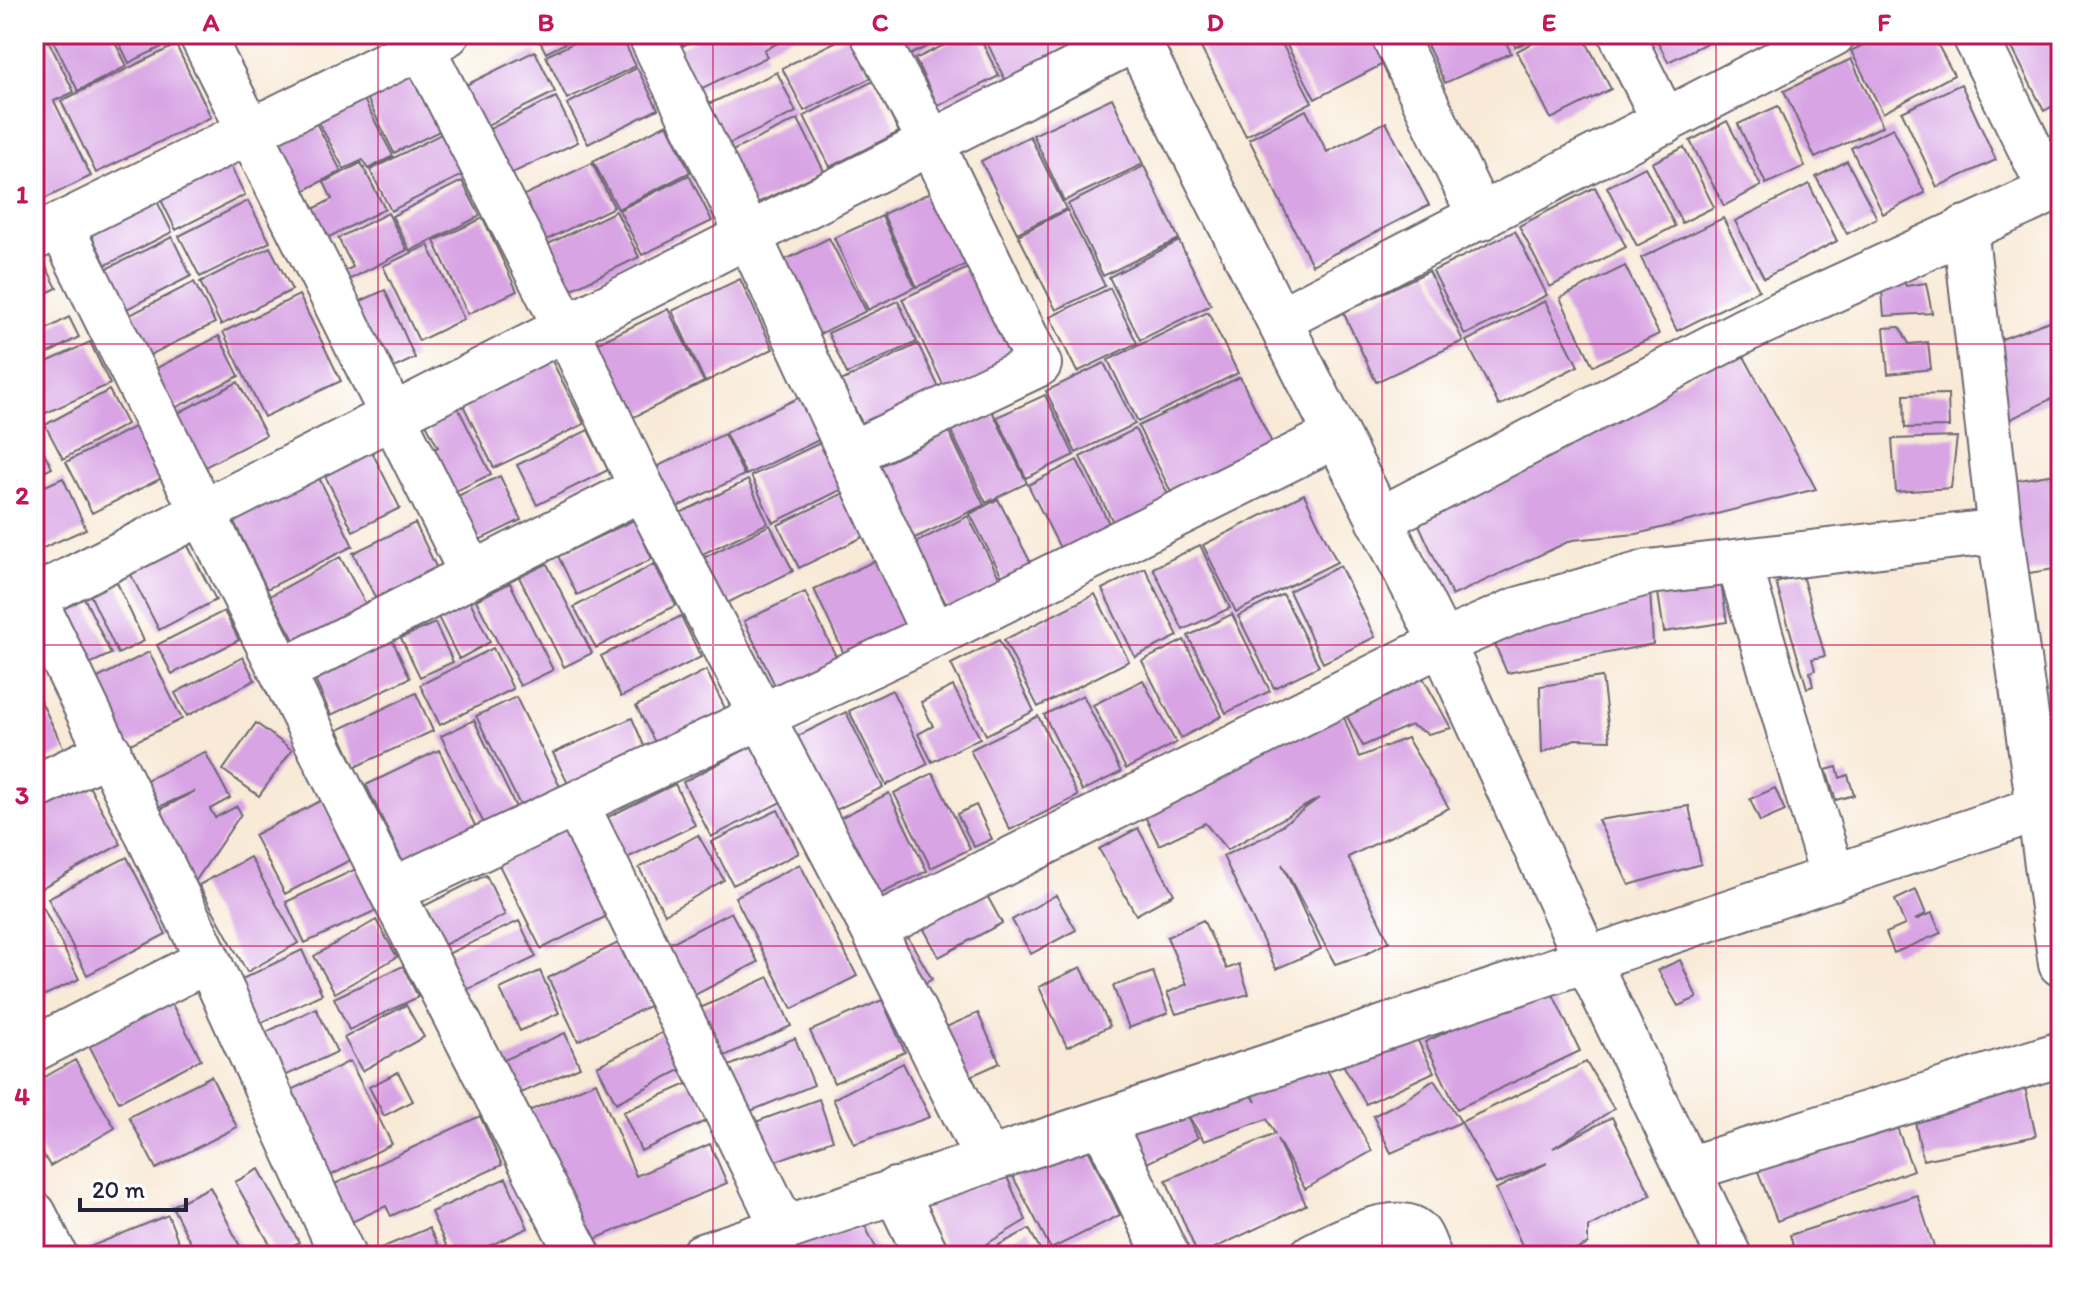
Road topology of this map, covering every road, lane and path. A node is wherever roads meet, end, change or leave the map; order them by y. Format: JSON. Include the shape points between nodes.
{"nodes":[{"id":1,"x":201,"y":34,"type":"edge"},
{"id":2,"x":650,"y":34,"type":"edge"},
{"id":3,"x":873,"y":34,"type":"edge"},
{"id":4,"x":1393,"y":34,"type":"edge"},
{"id":5,"x":1621,"y":34,"type":"edge"},
{"id":6,"x":1833,"y":34,"type":"edge"},
{"id":7,"x":1974,"y":34,"type":"edge"},
{"id":8,"x":1139,"y":36,"type":"edge"},
{"id":9,"x":428,"y":38,"type":"edge"},
{"id":10,"x":1665,"y":122,"type":"junction"},
{"id":11,"x":250,"y":131,"type":"junction"},
{"id":12,"x":931,"y":142,"type":"junction"},
{"id":13,"x":2056,"y":189,"type":"edge"},
{"id":14,"x":1481,"y":218,"type":"junction"},
{"id":15,"x":1965,"y":228,"type":"junction"},
{"id":16,"x":47,"y":232,"type":"edge"},
{"id":17,"x":748,"y":234,"type":"junction"},
{"id":18,"x":1279,"y":320,"type":"junction"},
{"id":19,"x":565,"y":326,"type":"junction"},
{"id":20,"x":392,"y":415,"type":"junction"},
{"id":21,"x":1335,"y":436,"type":"junction"},
{"id":22,"x":850,"y":454,"type":"junction"},
{"id":23,"x":642,"y":488,"type":"junction"},
{"id":24,"x":202,"y":512,"type":"junction"},
{"id":25,"x":1379,"y":520,"type":"junction"},
{"id":26,"x":2000,"y":531,"type":"junction"},
{"id":27,"x":1739,"y":563,"type":"junction"},
{"id":28,"x":472,"y":574,"type":"junction"},
{"id":29,"x":34,"y":599,"type":"edge"},
{"id":30,"x":934,"y":635,"type":"junction"},
{"id":31,"x":1442,"y":643,"type":"junction"},
{"id":32,"x":283,"y":671,"type":"junction"},
{"id":33,"x":764,"y":715,"type":"junction"},
{"id":34,"x":109,"y":752,"type":"junction"},
{"id":35,"x":34,"y":788,"type":"edge"},
{"id":36,"x":2049,"y":805,"type":"edge"},
{"id":37,"x":577,"y":806,"type":"junction"},
{"id":38,"x":1833,"y":878,"type":"junction"},
{"id":39,"x":391,"y":891,"type":"junction"},
{"id":40,"x":873,"y":929,"type":"junction"},
{"id":41,"x":208,"y":960,"type":"junction"},
{"id":42,"x":1587,"y":960,"type":"junction"},
{"id":43,"x":2061,"y":964,"type":"edge"},
{"id":44,"x":34,"y":1049,"type":"edge"},
{"id":45,"x":2061,"y":1054,"type":"edge"},
{"id":46,"x":1102,"y":1122,"type":"junction"},
{"id":47,"x":988,"y":1161,"type":"junction"},
{"id":48,"x":1688,"y":1169,"type":"junction"},
{"id":49,"x":895,"y":1190,"type":"junction"},
{"id":50,"x":34,"y":1214,"type":"edge"},
{"id":51,"x":784,"y":1229,"type":"junction"},
{"id":52,"x":721,"y":1253,"type":"edge"},
{"id":53,"x":55,"y":1256,"type":"edge"},
{"id":54,"x":343,"y":1256,"type":"edge"},
{"id":55,"x":579,"y":1256,"type":"edge"},
{"id":56,"x":927,"y":1256,"type":"edge"},
{"id":57,"x":1167,"y":1256,"type":"edge"},
{"id":58,"x":1312,"y":1256,"type":"edge"},
{"id":59,"x":1429,"y":1256,"type":"edge"},
{"id":60,"x":1729,"y":1256,"type":"edge"}],
"edges":[{"from":1,"to":11,"type":"street"},
{"from":2,"to":17,"type":"street"},
{"from":3,"to":12,"type":"street"},
{"from":4,"to":14,"type":"street"},
{"from":5,"to":10,"type":"street"},
{"from":6,"to":10,"type":"street"},
{"from":7,"to":13,"type":"street"},
{"from":8,"to":12,"type":"street"},
{"from":8,"to":18,"type":"street"},
{"from":9,"to":11,"type":"street"},
{"from":9,"to":19,"type":"street"},
{"from":10,"to":14,"type":"street"},
{"from":11,"to":16,"type":"street"},
{"from":11,"to":20,"type":"street"},
{"from":12,"to":17,"type":"street"},
{"from":12,"to":22,"type":"street","via":[[1039,364]]},
{"from":13,"to":15,"type":"street"},
{"from":14,"to":18,"type":"street"},
{"from":15,"to":25,"type":"street","via":[[1745,330]]},
{"from":15,"to":26,"type":"street"},
{"from":16,"to":24,"type":"street"},
{"from":17,"to":19,"type":"street"},
{"from":17,"to":22,"type":"street"},
{"from":18,"to":21,"type":"street"},
{"from":19,"to":20,"type":"street"},
{"from":19,"to":23,"type":"street"},
{"from":20,"to":24,"type":"street"},
{"from":20,"to":28,"type":"street"},
{"from":21,"to":25,"type":"street"},
{"from":21,"to":30,"type":"street"},
{"from":22,"to":30,"type":"street"},
{"from":23,"to":28,"type":"street"},
{"from":23,"to":33,"type":"street"},
{"from":24,"to":29,"type":"street"},
{"from":24,"to":32,"type":"street"},
{"from":25,"to":31,"type":"street"},
{"from":26,"to":27,"type":"street"},
{"from":26,"to":36,"type":"street"},
{"from":27,"to":31,"type":"street","via":[[1649,572],[1578,590]]},
{"from":27,"to":38,"type":"street"},
{"from":28,"to":32,"type":"street"},
{"from":29,"to":34,"type":"street"},
{"from":30,"to":33,"type":"street"},
{"from":31,"to":40,"type":"street"},
{"from":31,"to":42,"type":"street"},
{"from":32,"to":39,"type":"street"},
{"from":33,"to":37,"type":"street"},
{"from":33,"to":40,"type":"street"},
{"from":34,"to":35,"type":"street"},
{"from":34,"to":41,"type":"street"},
{"from":36,"to":38,"type":"street"},
{"from":36,"to":43,"type":"street"},
{"from":37,"to":39,"type":"street"},
{"from":37,"to":51,"type":"street"},
{"from":38,"to":42,"type":"street"},
{"from":39,"to":55,"type":"street"},
{"from":40,"to":47,"type":"street"},
{"from":41,"to":44,"type":"street"},
{"from":41,"to":54,"type":"street"},
{"from":42,"to":46,"type":"street"},
{"from":42,"to":48,"type":"street"},
{"from":45,"to":48,"type":"street"},
{"from":46,"to":47,"type":"street"},
{"from":46,"to":57,"type":"street"},
{"from":47,"to":49,"type":"street"},
{"from":48,"to":60,"type":"street"},
{"from":49,"to":51,"type":"street"},
{"from":49,"to":56,"type":"street"},
{"from":50,"to":53,"type":"street"},
{"from":51,"to":52,"type":"street"},
{"from":58,"to":59,"type":"street","via":[[1381,1227],[1403,1224],[1417,1232]]}]}
